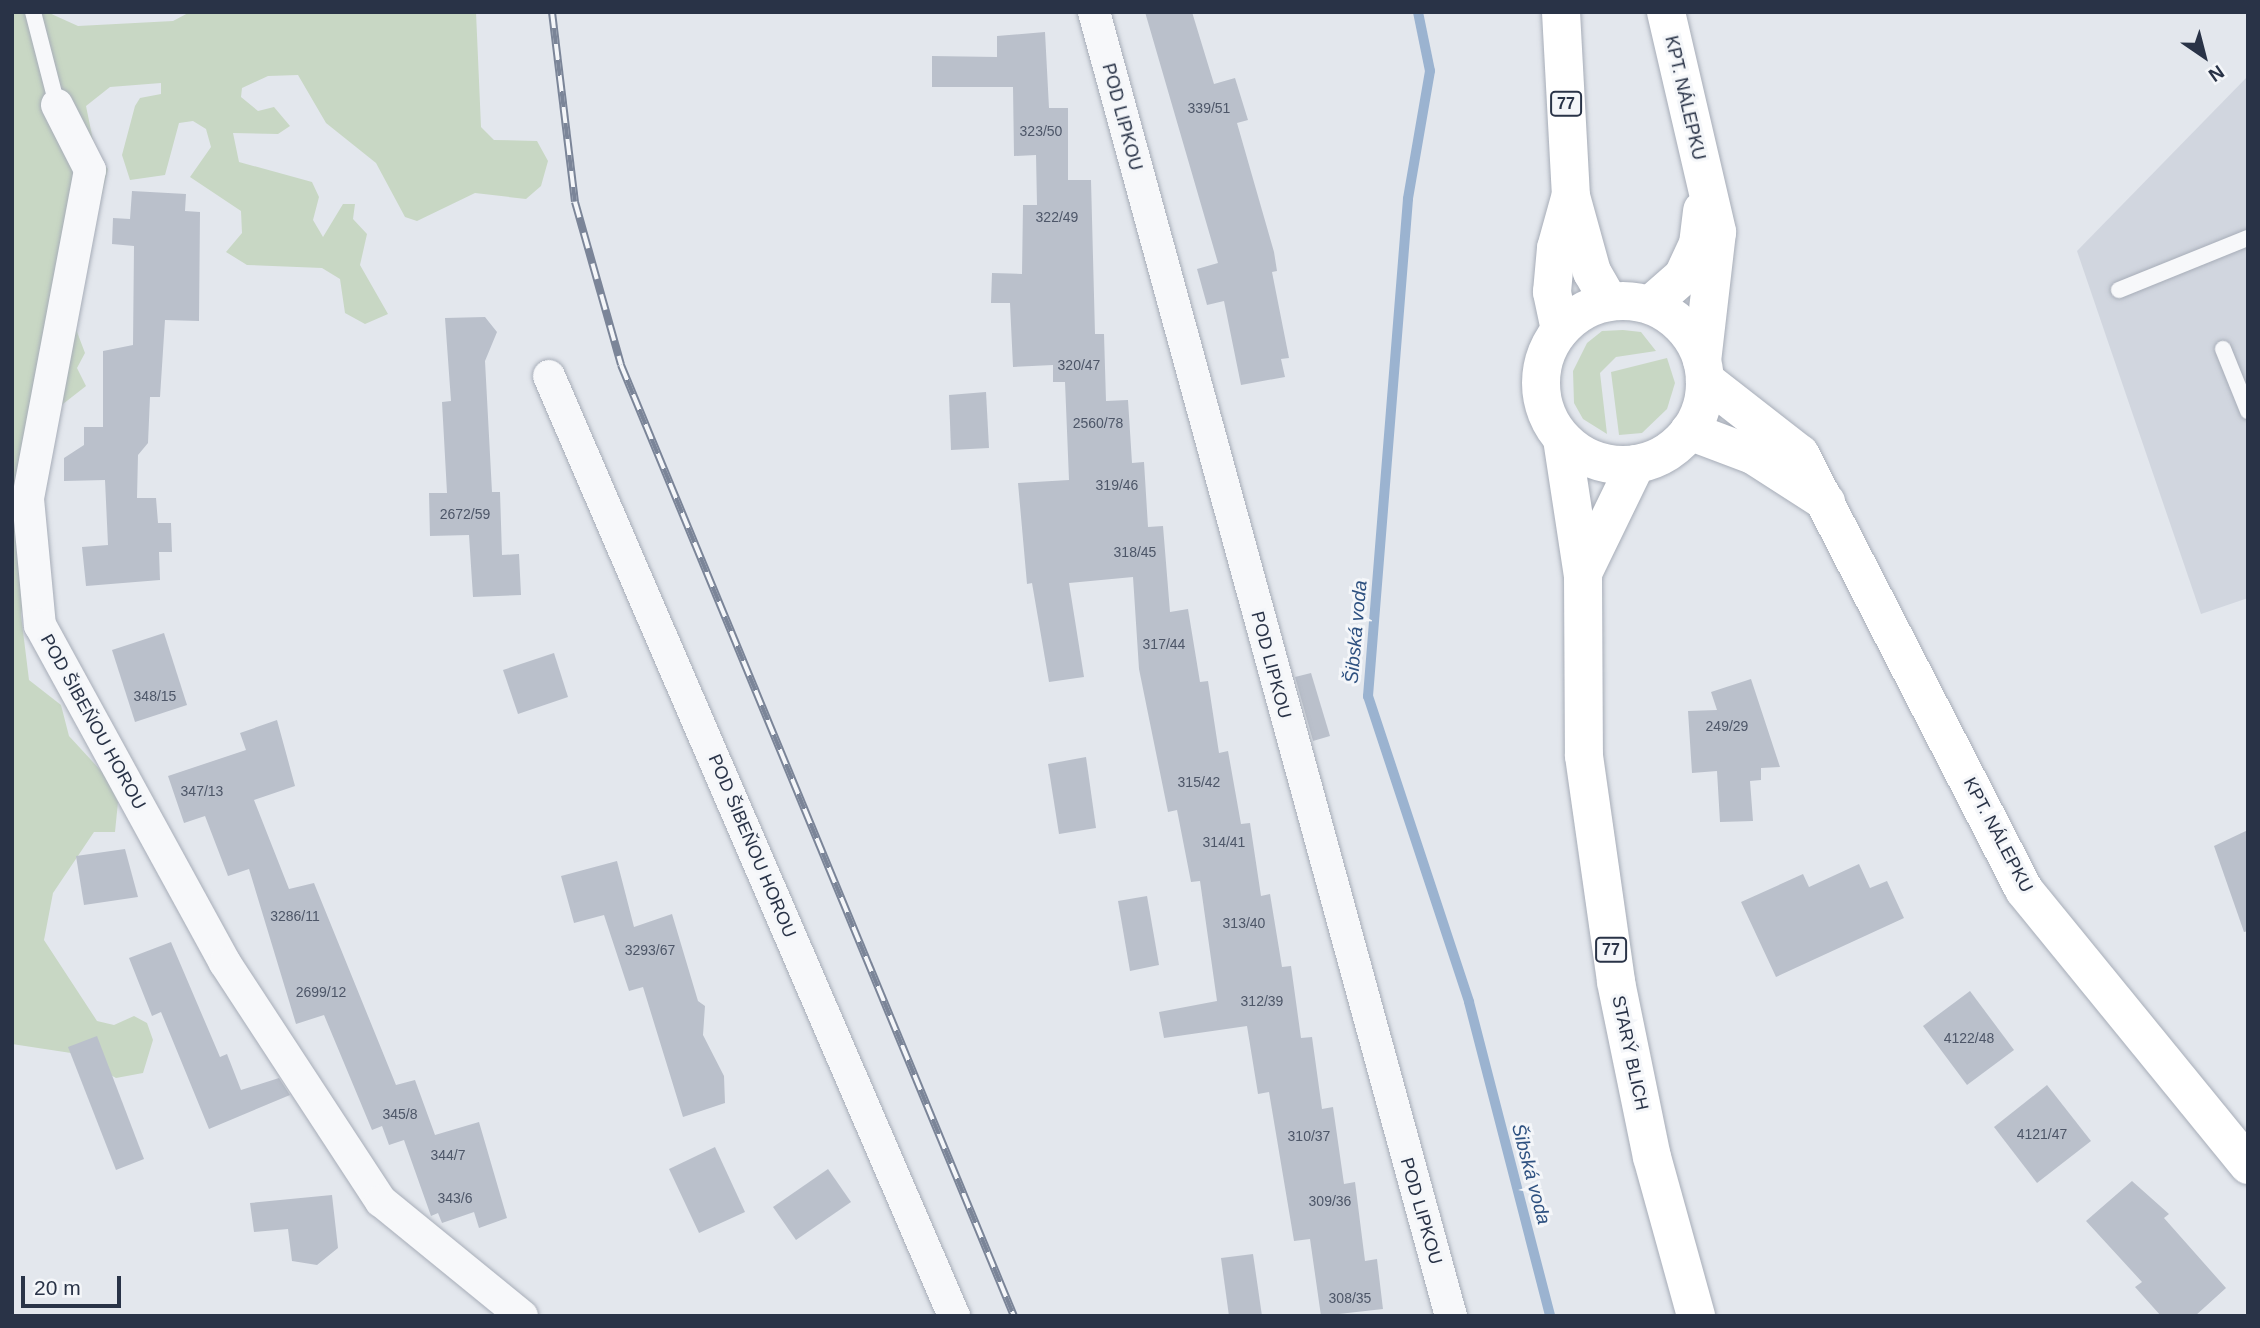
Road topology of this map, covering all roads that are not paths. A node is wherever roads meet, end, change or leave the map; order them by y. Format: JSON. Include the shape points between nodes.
{"nodes":[{"id":1,"x":33,"y":12,"type":"edge"},
{"id":2,"x":1094,"y":12,"type":"edge"},
{"id":3,"x":1562,"y":12,"type":"edge"},
{"id":4,"x":1666,"y":12,"type":"edge"},
{"id":5,"x":57,"y":105,"type":"joint"},
{"id":6,"x":1706,"y":183,"type":"junction"},
{"id":7,"x":1570,"y":196,"type":"junction"},
{"id":8,"x":2248,"y":238,"type":"edge"},
{"id":9,"x":2119,"y":290,"type":"dead end"},
{"id":10,"x":1609,"y":302,"type":"junction"},
{"id":11,"x":1650,"y":305,"type":"junction"},
{"id":12,"x":1560,"y":330,"type":"junction"},
{"id":13,"x":2223,"y":349,"type":"dead end"},
{"id":14,"x":1704,"y":371,"type":"junction"},
{"id":15,"x":549,"y":376,"type":"dead end"},
{"id":16,"x":2248,"y":411,"type":"edge"},
{"id":17,"x":1689,"y":431,"type":"junction"},
{"id":18,"x":1563,"y":439,"type":"junction"},
{"id":19,"x":1636,"y":464,"type":"junction"},
{"id":20,"x":1828,"y":503,"type":"junction"},
{"id":21,"x":1583,"y":577,"type":"junction"},
{"id":22,"x":2248,"y":1165,"type":"edge"},
{"id":23,"x":522,"y":1316,"type":"edge"},
{"id":24,"x":954,"y":1316,"type":"edge"},
{"id":25,"x":1451,"y":1316,"type":"edge"},
{"id":26,"x":1696,"y":1316,"type":"edge"}],
"edges":[{"from":1,"to":5,"type":"lane","name":"POD ŠIBEŇOU HOROU"},
{"from":2,"to":25,"type":"street","name":"POD LIPKOU"},
{"from":3,"to":7,"type":"main road","number":"77"},
{"from":4,"to":6,"type":"main road","name":"KPT. NÁLEPKU"},
{"from":5,"to":23,"type":"street","name":"POD ŠIBEŇOU HOROU","via":[[90,170],[28,499],[40,625],[225,963],[381,1202]]},
{"from":6,"to":11,"type":"main road","name":"KPT. NÁLEPKU","via":[[1698,244],[1668,296]]},
{"from":6,"to":14,"type":"main road","name":"KPT. NÁLEPKU","via":[[1717,232]]},
{"from":7,"to":10,"type":"main road","number":"77","via":[[1592,272]]},
{"from":7,"to":12,"type":"main road","number":"77","via":[[1555,259]]},
{"from":8,"to":9,"type":"lane"},
{"from":10,"to":11,"type":"main road"},
{"from":10,"to":12,"type":"main road"},
{"from":11,"to":14,"type":"main road","via":[[1674,318]]},
{"from":12,"to":18,"type":"main road","number":"77","via":[[1541,373],[1542,396]]},
{"from":13,"to":16,"type":"lane"},
{"from":14,"to":17,"type":"main road"},
{"from":14,"to":20,"type":"main road","name":"KPT. NÁLEPKU","via":[[1800,454]]},
{"from":15,"to":24,"type":"street","name":"POD ŠIBEŇOU HOROU"},
{"from":17,"to":19,"type":"main road","via":[[1657,458]]},
{"from":17,"to":20,"type":"main road","via":[[1753,455]]},
{"from":18,"to":19,"type":"main road","via":[[1609,464]]},
{"from":18,"to":21,"type":"main road","name":"STARÝ BLICH","number":"77"},
{"from":19,"to":21,"type":"main road","name":"STARÝ BLICH","number":"77"},
{"from":20,"to":22,"type":"main road","name":"KPT. NÁLEPKU","via":[[2024,890]]},
{"from":21,"to":26,"type":"main road","name":"STARÝ BLICH","number":"77","via":[[1584,756],[1616,982],[1652,1157]]}]}
